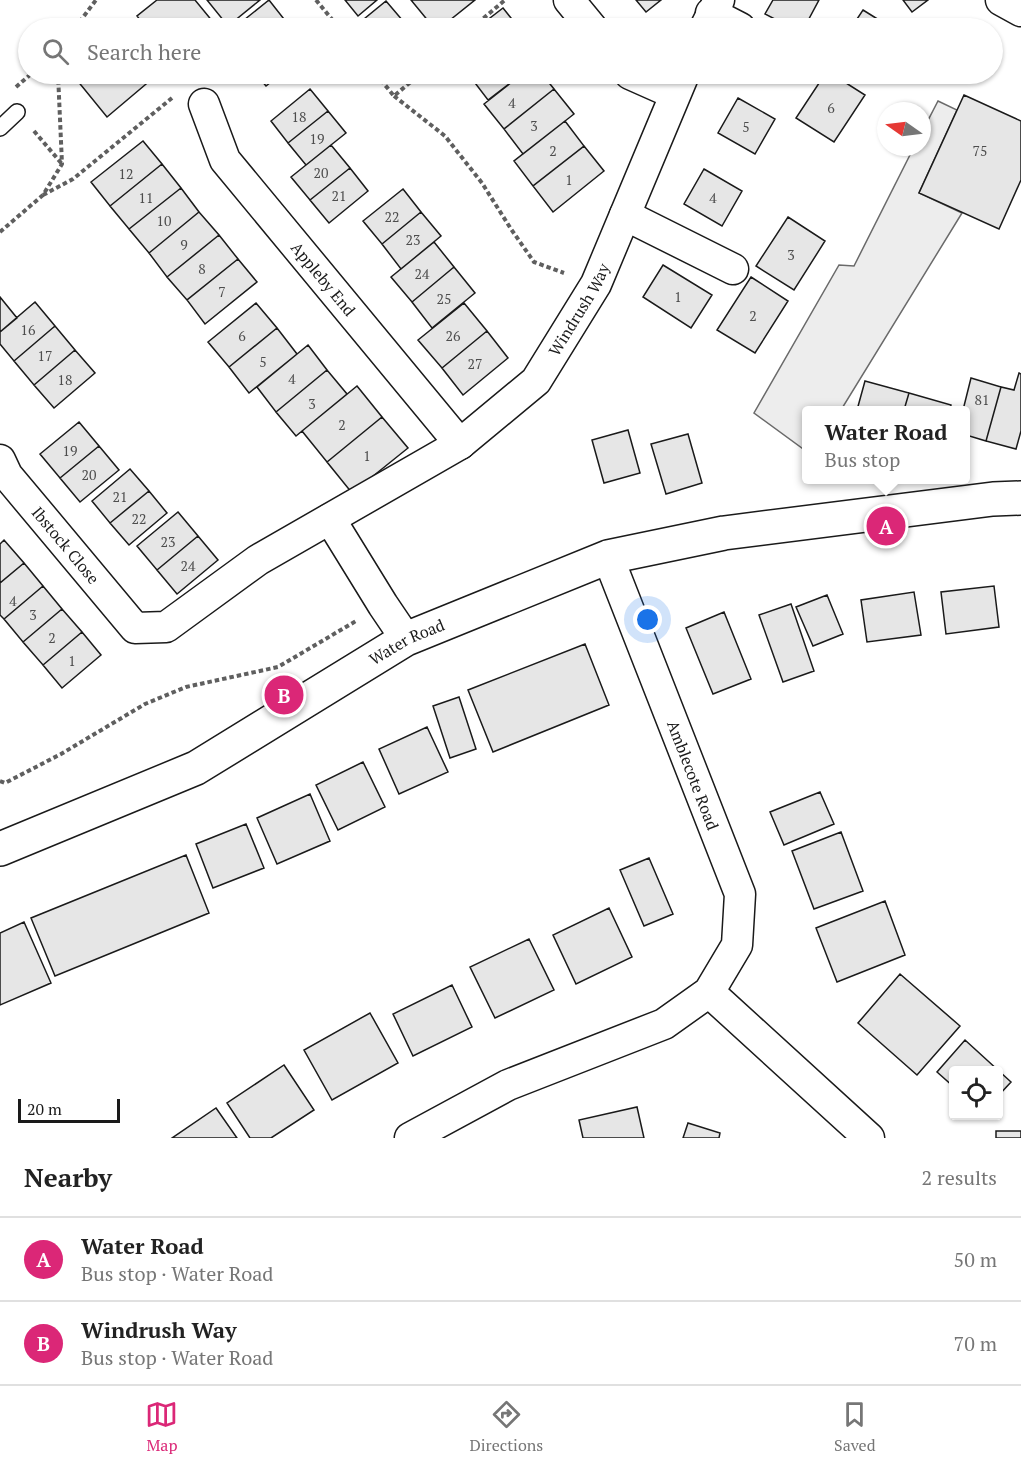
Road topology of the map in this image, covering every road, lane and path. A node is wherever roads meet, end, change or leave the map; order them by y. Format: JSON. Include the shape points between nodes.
{"nodes":[{"id":1,"x":96,"y":0,"type":"edge"},
{"id":2,"x":316,"y":0,"type":"edge"},
{"id":3,"x":505,"y":0,"type":"edge"},
{"id":4,"x":569,"y":0,"type":"edge"},
{"id":5,"x":1001,"y":0,"type":"edge"},
{"id":6,"x":1021,"y":11,"type":"edge"},
{"id":7,"x":82,"y":18,"type":"edge"},
{"id":8,"x":331,"y":18,"type":"edge"},
{"id":9,"x":484,"y":18,"type":"edge"},
{"id":10,"x":584,"y":18,"type":"edge"},
{"id":11,"x":58,"y":84,"type":"edge"},
{"id":12,"x":384,"y":84,"type":"edge"},
{"id":13,"x":408,"y":84,"type":"edge"},
{"id":14,"x":680,"y":84,"type":"edge"},
{"id":15,"x":394,"y":96,"type":"junction"},
{"id":16,"x":192,"y":98,"type":"joint"},
{"id":17,"x":18,"y":112,"type":"dead end"},
{"id":18,"x":0,"y":128,"type":"edge"},
{"id":19,"x":43,"y":195,"type":"junction"},
{"id":20,"x":625,"y":215,"type":"junction"},
{"id":21,"x":0,"y":232,"type":"edge"},
{"id":22,"x":734,"y":269,"type":"dead end"},
{"id":23,"x":596,"y":284,"type":"junction"},
{"id":24,"x":460,"y":444,"type":"junction"},
{"id":25,"x":0,"y":460,"type":"edge"},
{"id":26,"x":1021,"y":498,"type":"edge"},
{"id":27,"x":330,"y":519,"type":"junction"},
{"id":28,"x":608,"y":557,"type":"junction"},
{"id":29,"x":382,"y":605,"type":"junction"},
{"id":30,"x":135,"y":628,"type":"joint"},
{"id":31,"x":406,"y":639,"type":"junction"},
{"id":32,"x":3,"y":782,"type":"edge"},
{"id":33,"x":0,"y":786,"type":"edge"},
{"id":34,"x":0,"y":849,"type":"edge"},
{"id":35,"x":709,"y":992,"type":"junction"},
{"id":36,"x":410,"y":1138,"type":"edge"},
{"id":37,"x":869,"y":1138,"type":"edge"}],
"edges":[{"from":1,"to":7,"type":"path"},
{"from":2,"to":8,"type":"path"},
{"from":3,"to":9,"type":"path"},
{"from":4,"to":10,"type":"street"},
{"from":5,"to":6,"type":"street"},
{"from":11,"to":19,"type":"path","via":[[62,164]]},
{"from":12,"to":15,"type":"path"},
{"from":13,"to":15,"type":"path"},
{"from":14,"to":20,"type":"street","name":"Windrush Way"},
{"from":15,"to":23,"type":"path","via":[[445,136],[482,183],[534,262]]},
{"from":16,"to":19,"type":"path"},
{"from":16,"to":24,"type":"street","name":"Appleby End","via":[[225,160]]},
{"from":17,"to":18,"type":"lane"},
{"from":19,"to":21,"type":"path"},
{"from":20,"to":22,"type":"street"},
{"from":20,"to":23,"type":"street","name":"Windrush Way"},
{"from":23,"to":24,"type":"street","name":"Windrush Way","via":[[536,381]]},
{"from":24,"to":27,"type":"street","name":"Windrush Way"},
{"from":25,"to":30,"type":"street","name":"Ibstock Close","via":[[7,475]]},
{"from":26,"to":28,"type":"street","name":"Water Road","via":[[724,533]]},
{"from":27,"to":29,"type":"street"},
{"from":27,"to":30,"type":"street","name":"Windrush Way","via":[[258,560],[166,627]]},
{"from":28,"to":31,"type":"street","name":"Water Road"},
{"from":28,"to":35,"type":"street","name":"Amblecote Road","via":[[740,894],[737,945]]},
{"from":29,"to":31,"type":"street"},
{"from":29,"to":32,"type":"path","via":[[279,667],[186,687],[145,704],[61,754]]},
{"from":31,"to":34,"type":"street","name":"Water Road","via":[[196,768]]},
{"from":32,"to":33,"type":"path"},
{"from":35,"to":36,"type":"street","name":"Amblecote Road","via":[[664,1024],[508,1085]]},
{"from":35,"to":37,"type":"street"}]}
